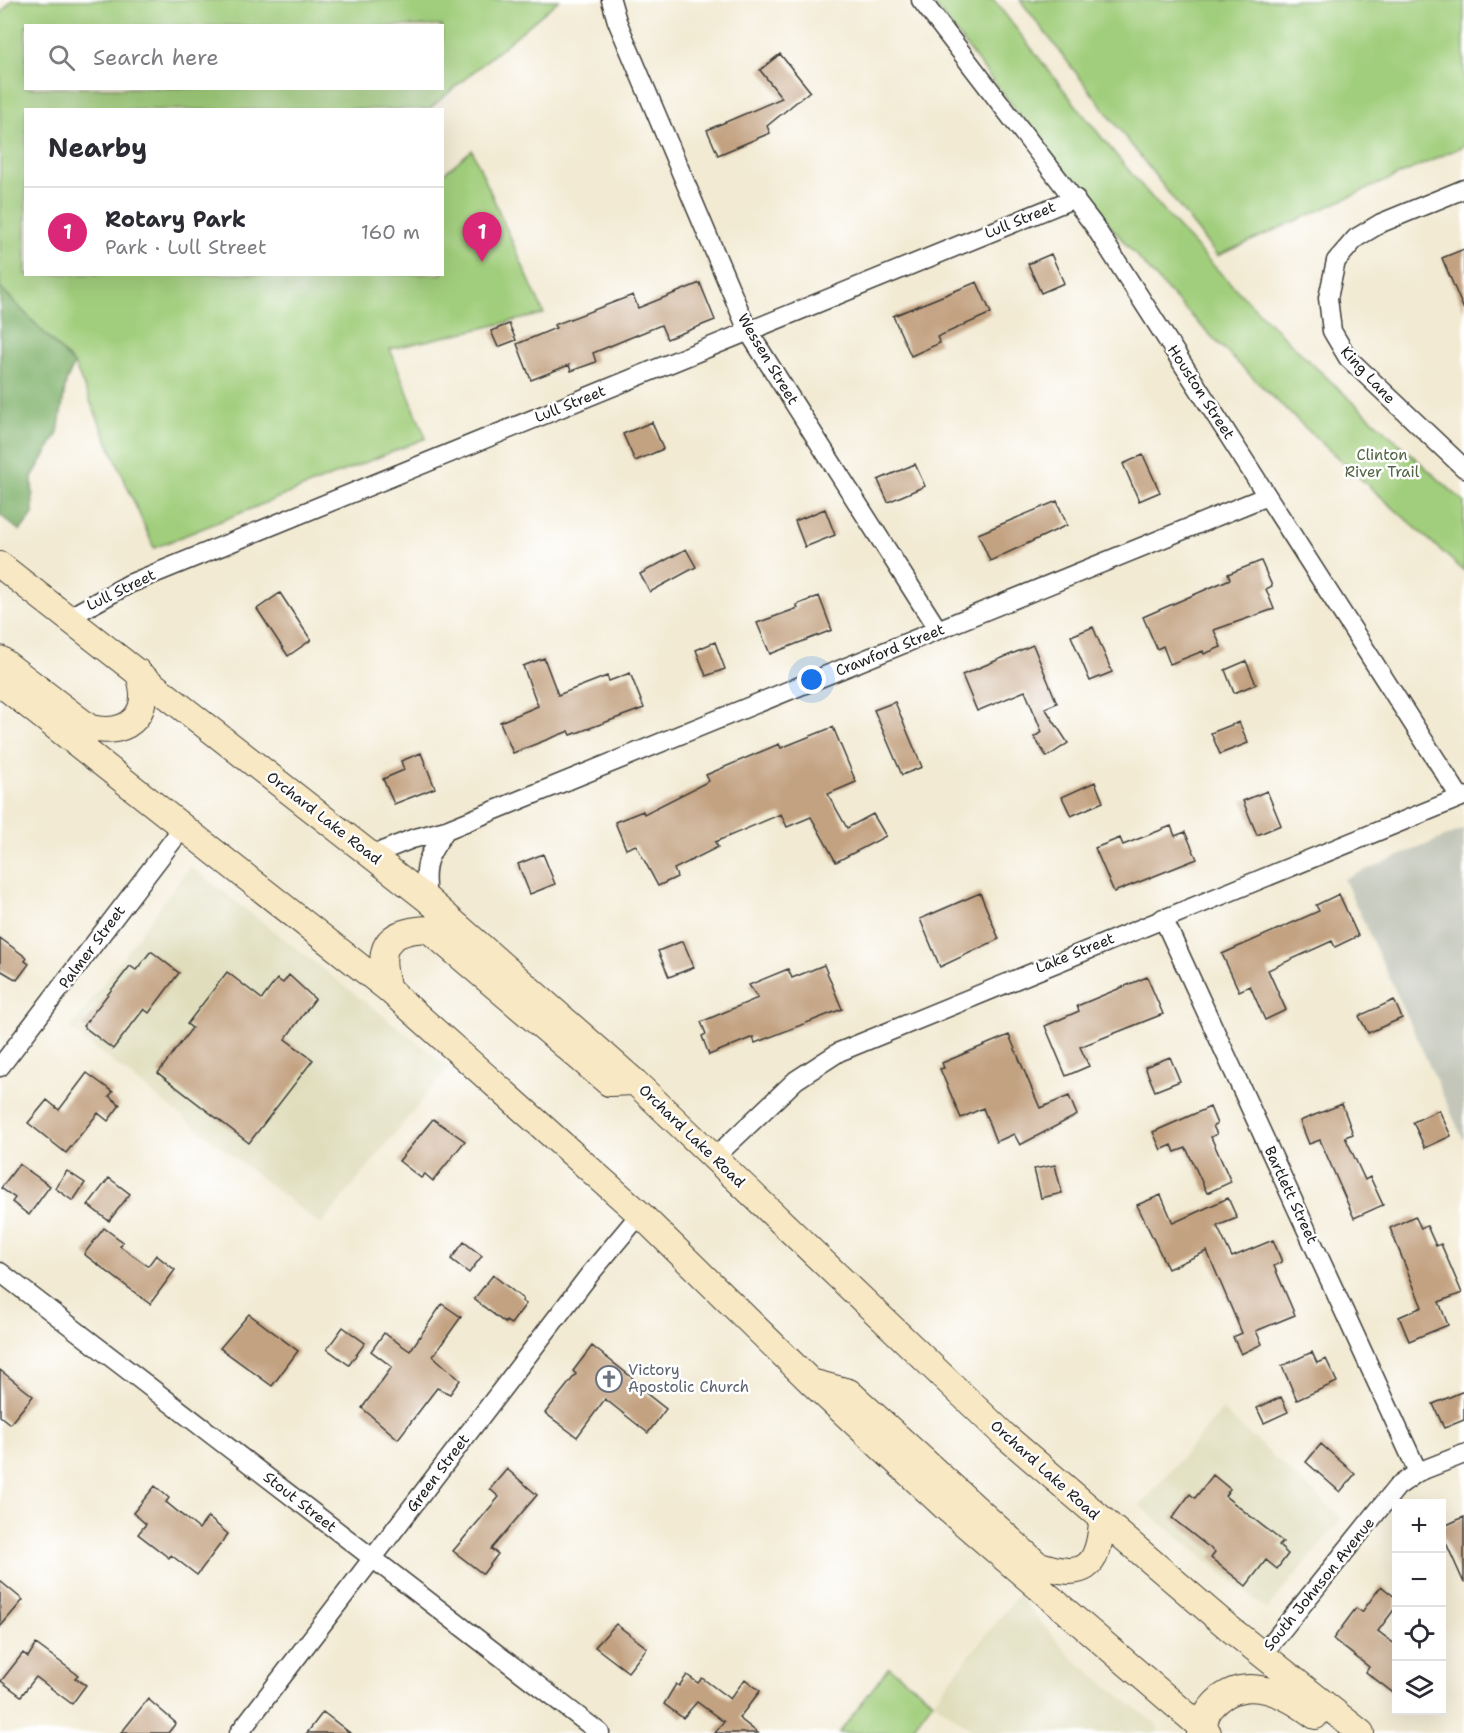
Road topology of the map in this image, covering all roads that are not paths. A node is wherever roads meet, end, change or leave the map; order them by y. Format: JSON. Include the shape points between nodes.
{"nodes":[{"id":1,"x":611,"y":0,"type":"edge"},
{"id":2,"x":921,"y":0,"type":"edge"},
{"id":3,"x":1464,"y":189,"type":"edge"},
{"id":4,"x":1075,"y":198,"type":"junction"},
{"id":5,"x":748,"y":331,"type":"junction"},
{"id":6,"x":1464,"y":468,"type":"edge"},
{"id":7,"x":1267,"y":496,"type":"junction"},
{"id":8,"x":0,"y":565,"type":"edge"},
{"id":9,"x":68,"y":618,"type":"junction"},
{"id":10,"x":939,"y":630,"type":"junction"},
{"id":11,"x":0,"y":659,"type":"edge"},
{"id":12,"x":138,"y":672,"type":"junction"},
{"id":13,"x":0,"y":683,"type":"edge"},
{"id":14,"x":1462,"y":797,"type":"edge"},
{"id":15,"x":184,"y":826,"type":"junction"},
{"id":16,"x":446,"y":830,"type":"junction"},
{"id":17,"x":372,"y":855,"type":"junction"},
{"id":18,"x":427,"y":900,"type":"junction"},
{"id":19,"x":1163,"y":918,"type":"junction"},
{"id":20,"x":388,"y":989,"type":"junction"},
{"id":21,"x":0,"y":1067,"type":"edge"},
{"id":22,"x":636,"y":1082,"type":"junction"},
{"id":23,"x":715,"y":1157,"type":"junction"},
{"id":24,"x":640,"y":1214,"type":"junction"},
{"id":25,"x":0,"y":1272,"type":"edge"},
{"id":26,"x":811,"y":1382,"type":"junction"},
{"id":27,"x":1464,"y":1454,"type":"edge"},
{"id":28,"x":1418,"y":1472,"type":"junction"},
{"id":29,"x":1102,"y":1522,"type":"junction"},
{"id":30,"x":373,"y":1558,"type":"junction"},
{"id":31,"x":1262,"y":1655,"type":"junction"},
{"id":32,"x":1203,"y":1732,"type":"edge"},
{"id":33,"x":239,"y":1733,"type":"edge"},
{"id":34,"x":600,"y":1733,"type":"edge"},
{"id":35,"x":1337,"y":1733,"type":"edge"},
{"id":36,"x":1361,"y":1733,"type":"edge"}],
"edges":[{"from":1,"to":5,"type":"street","name":"Wessen Street"},
{"from":2,"to":4,"type":"street","name":"Houston Street"},
{"from":3,"to":6,"type":"street","name":"King Lane","via":[[1381,223],[1356,238],[1336,261],[1328,298],[1332,331],[1348,358]]},
{"from":4,"to":5,"type":"street","name":"Lull Street"},
{"from":4,"to":7,"type":"street","name":"Houston Street"},
{"from":5,"to":9,"type":"street","name":"Lull Street","via":[[129,584]]},
{"from":5,"to":10,"type":"street","name":"Wessen Street"},
{"from":7,"to":10,"type":"street","name":"Crawford Street"},
{"from":7,"to":14,"type":"street","name":"Houston Street"},
{"from":8,"to":9,"type":"main road","name":"Orchard Lake Road"},
{"from":9,"to":12,"type":"main road","name":"Orchard Lake Road"},
{"from":10,"to":16,"type":"street","name":"Crawford Street"},
{"from":11,"to":12,"type":"main road","via":[[90,728],[103,731],[121,728],[140,710],[145,699]]},
{"from":12,"to":17,"type":"main road","name":"Orchard Lake Road"},
{"from":13,"to":15,"type":"main road"},
{"from":14,"to":19,"type":"street","name":"Lake Street"},
{"from":15,"to":20,"type":"main road"},
{"from":15,"to":21,"type":"street","name":"Palmer Street"},
{"from":16,"to":17,"type":"street","name":"Crawford Street"},
{"from":16,"to":18,"type":"street","via":[[424,865]]},
{"from":17,"to":18,"type":"main road","name":"Orchard Lake Road"},
{"from":18,"to":22,"type":"main road","name":"Orchard Lake Road"},
{"from":19,"to":23,"type":"street","name":"Lake Street","via":[[839,1052],[796,1080]]},
{"from":19,"to":28,"type":"street","name":"Bartlett Street"},
{"from":20,"to":22,"type":"main road","via":[[381,963],[384,950],[407,930],[428,929],[609,1083]]},
{"from":20,"to":24,"type":"main road"},
{"from":22,"to":23,"type":"main road","name":"Orchard Lake Road"},
{"from":23,"to":29,"type":"main road","name":"Orchard Lake Road","via":[[987,1418]]},
{"from":24,"to":26,"type":"main road"},
{"from":24,"to":30,"type":"street","name":"Green Street"},
{"from":25,"to":30,"type":"street","name":"Stout Street"},
{"from":26,"to":29,"type":"main road","via":[[849,1392],[1037,1564],[1060,1572],[1080,1569],[1095,1560]]},
{"from":26,"to":32,"type":"main road","via":[[955,1516]]},
{"from":27,"to":28,"type":"street","name":"South Johnson Avenue"},
{"from":28,"to":31,"type":"street","name":"South Johnson Avenue","via":[[1389,1495]]},
{"from":29,"to":31,"type":"main road","name":"Orchard Lake Road"},
{"from":30,"to":33,"type":"street","name":"Green Street"},
{"from":30,"to":34,"type":"street","name":"Stout Street"},
{"from":31,"to":36,"type":"main road","name":"Orchard Lake Road"},
{"from":32,"to":35,"type":"main road","via":[[1210,1709],[1224,1697],[1250,1687],[1294,1700]]}]}
